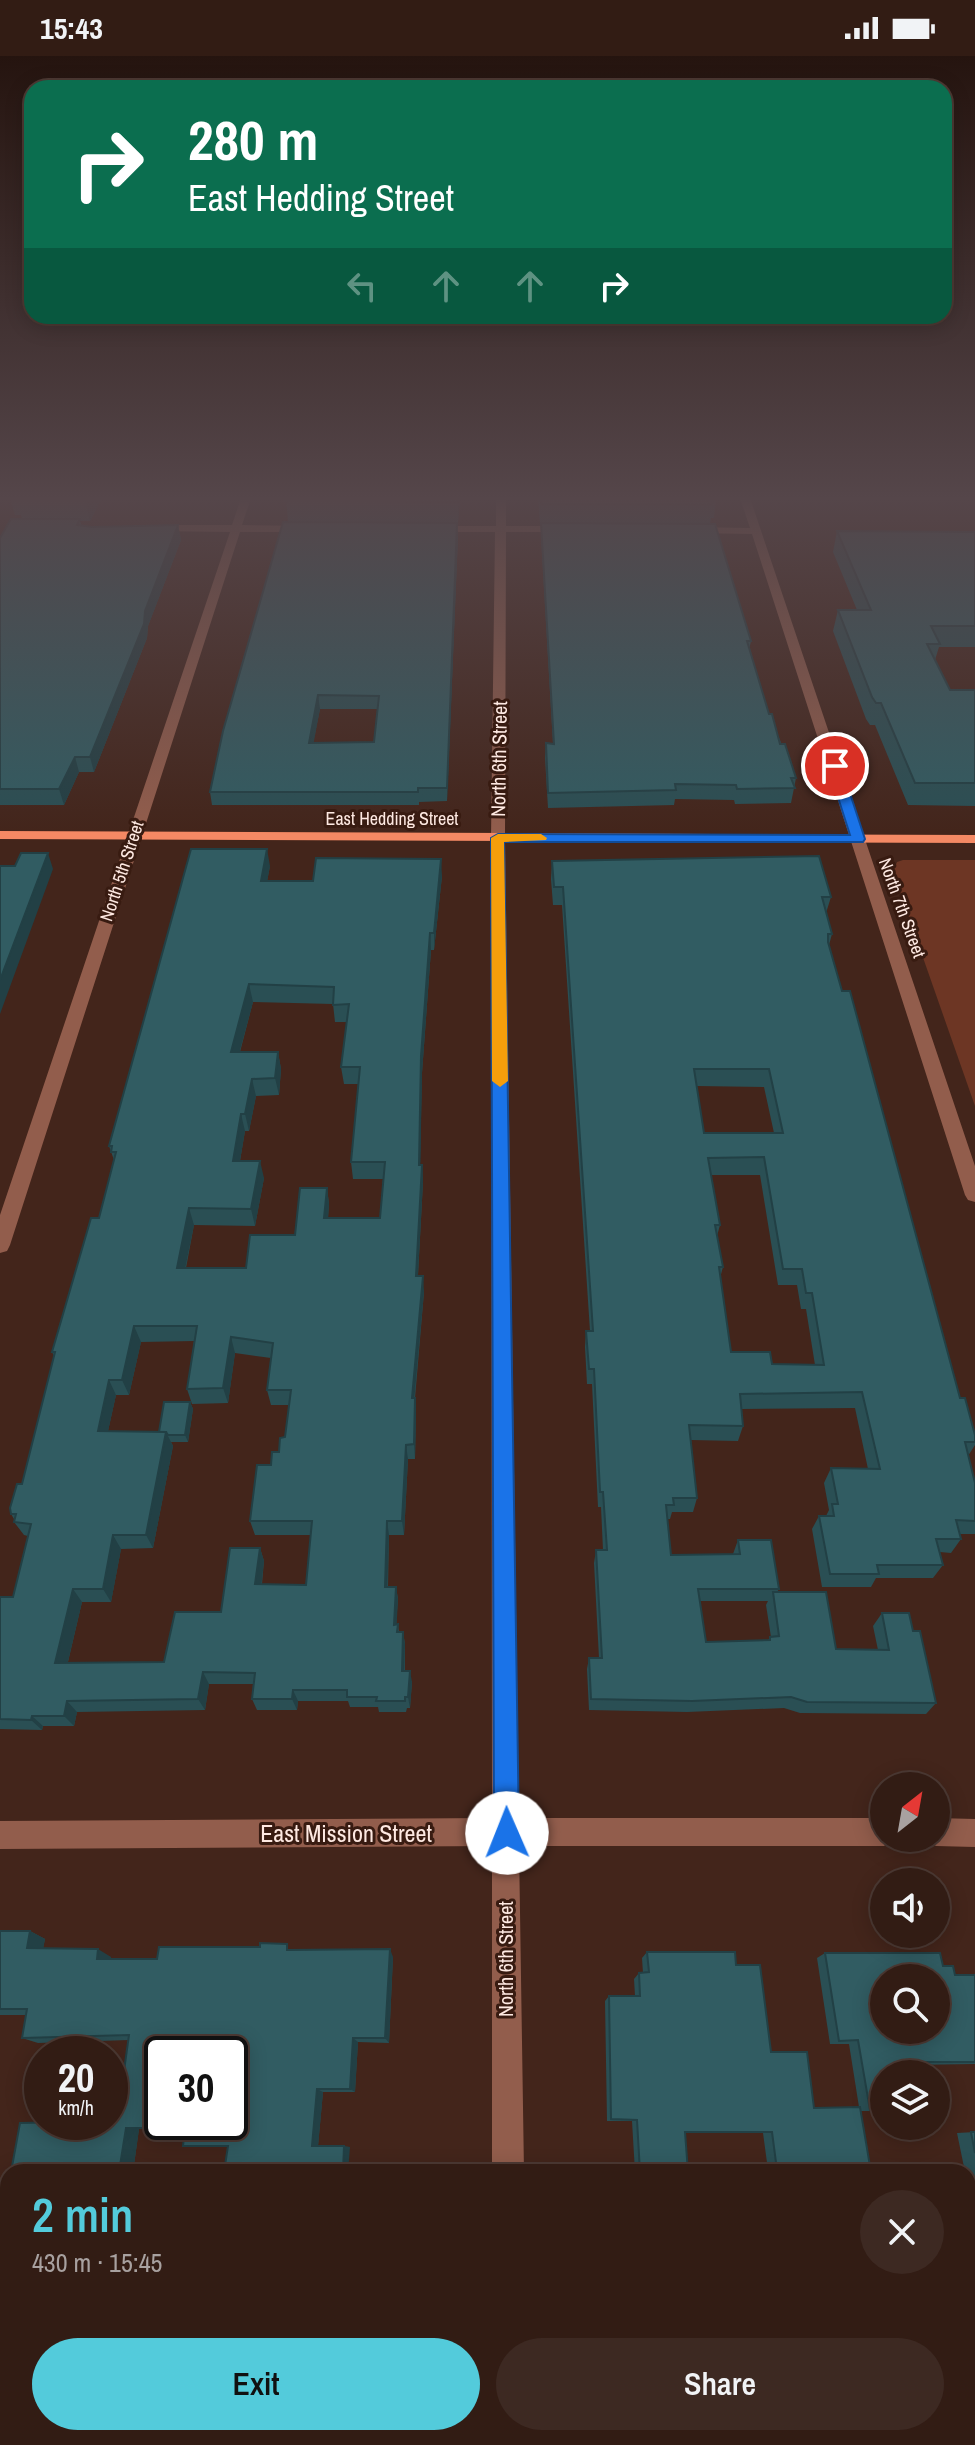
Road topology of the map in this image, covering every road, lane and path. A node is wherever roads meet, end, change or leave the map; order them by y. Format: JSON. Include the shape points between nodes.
{"nodes":[{"id":1,"x":207,"y":609,"type":"edge"},
{"id":2,"x":500,"y":609,"type":"edge"},
{"id":3,"x":781,"y":609,"type":"edge"},
{"id":4,"x":0,"y":835,"type":"edge"},
{"id":5,"x":133,"y":836,"type":"junction"},
{"id":6,"x":498,"y":838,"type":"junction"},
{"id":7,"x":858,"y":839,"type":"junction"},
{"id":8,"x":975,"y":839,"type":"edge"},
{"id":9,"x":975,"y":1195,"type":"edge"},
{"id":10,"x":0,"y":1245,"type":"edge"},
{"id":11,"x":870,"y":1832,"type":"edge"},
{"id":12,"x":950,"y":1832,"type":"edge"},
{"id":13,"x":507,"y":1833,"type":"junction"},
{"id":14,"x":975,"y":1833,"type":"edge"},
{"id":15,"x":0,"y":1835,"type":"edge"},
{"id":16,"x":508,"y":2164,"type":"edge"}],
"edges":[{"from":1,"to":5,"type":"street","name":"North 5th Street"},
{"from":2,"to":6,"type":"street","name":"North 6th Street"},
{"from":3,"to":7,"type":"street","name":"North 7th Street"},
{"from":4,"to":5,"type":"main road","name":"East Hedding Street"},
{"from":5,"to":6,"type":"main road","name":"East Hedding Street"},
{"from":5,"to":10,"type":"street","name":"North 5th Street"},
{"from":6,"to":7,"type":"main road","name":"East Hedding Street"},
{"from":6,"to":13,"type":"street","name":"North 6th Street"},
{"from":7,"to":8,"type":"main road","name":"East Hedding Street"},
{"from":7,"to":9,"type":"street","name":"North 7th Street"},
{"from":11,"to":13,"type":"street","name":"East Mission Street"},
{"from":12,"to":14,"type":"street"},
{"from":13,"to":15,"type":"street","name":"East Mission Street"},
{"from":13,"to":16,"type":"street","name":"North 6th Street"}]}
